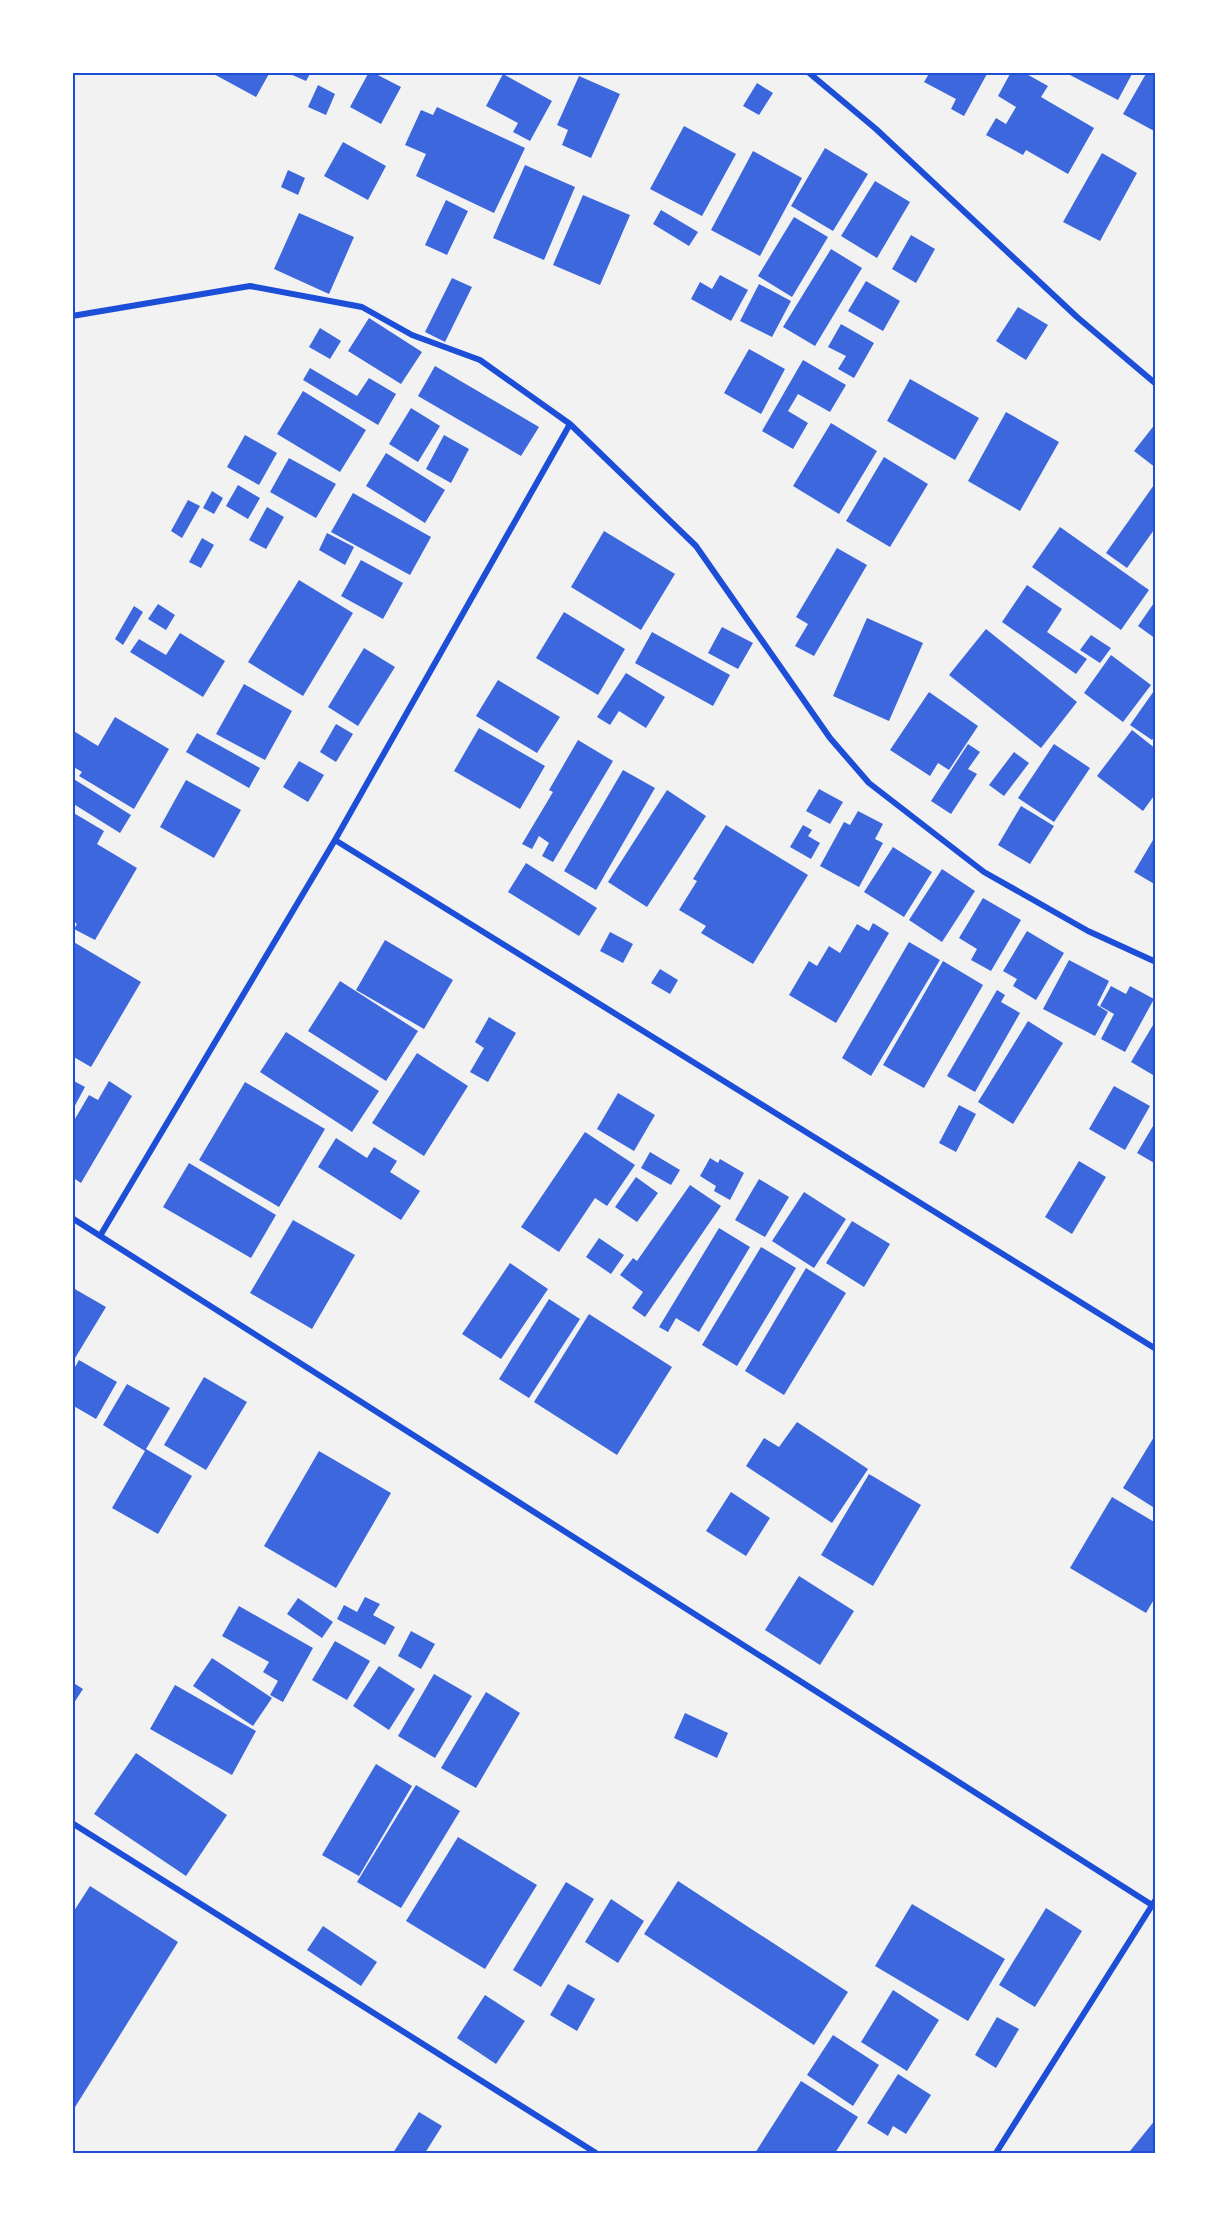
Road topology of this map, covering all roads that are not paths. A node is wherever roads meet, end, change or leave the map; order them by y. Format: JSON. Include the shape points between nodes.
{"nodes":[{"id":1,"x":808,"y":72,"type":"edge"},
{"id":2,"x":72,"y":316,"type":"edge"},
{"id":3,"x":1156,"y":384,"type":"edge"},
{"id":4,"x":570,"y":424,"type":"junction"},
{"id":5,"x":335,"y":840,"type":"junction"},
{"id":6,"x":1156,"y":962,"type":"edge"},
{"id":7,"x":72,"y":1218,"type":"edge"},
{"id":8,"x":100,"y":1236,"type":"junction"},
{"id":9,"x":1156,"y":1349,"type":"edge"},
{"id":10,"x":72,"y":1822,"type":"edge"},
{"id":11,"x":1154,"y":1902,"type":"edge"},
{"id":12,"x":596,"y":2153,"type":"edge"},
{"id":13,"x":996,"y":2153,"type":"edge"}],
"edges":[{"from":1,"to":3,"type":"street"},
{"from":2,"to":4,"type":"street","via":[[250,286],[362,307],[411,335],[480,360]]},
{"from":4,"to":5,"type":"street"},
{"from":4,"to":6,"type":"street","via":[[696,546],[830,738],[869,783],[984,872],[1088,931]]},
{"from":5,"to":8,"type":"street"},
{"from":5,"to":9,"type":"street"},
{"from":7,"to":8,"type":"street"},
{"from":8,"to":11,"type":"street"},
{"from":10,"to":12,"type":"street"},
{"from":11,"to":13,"type":"street"}]}
